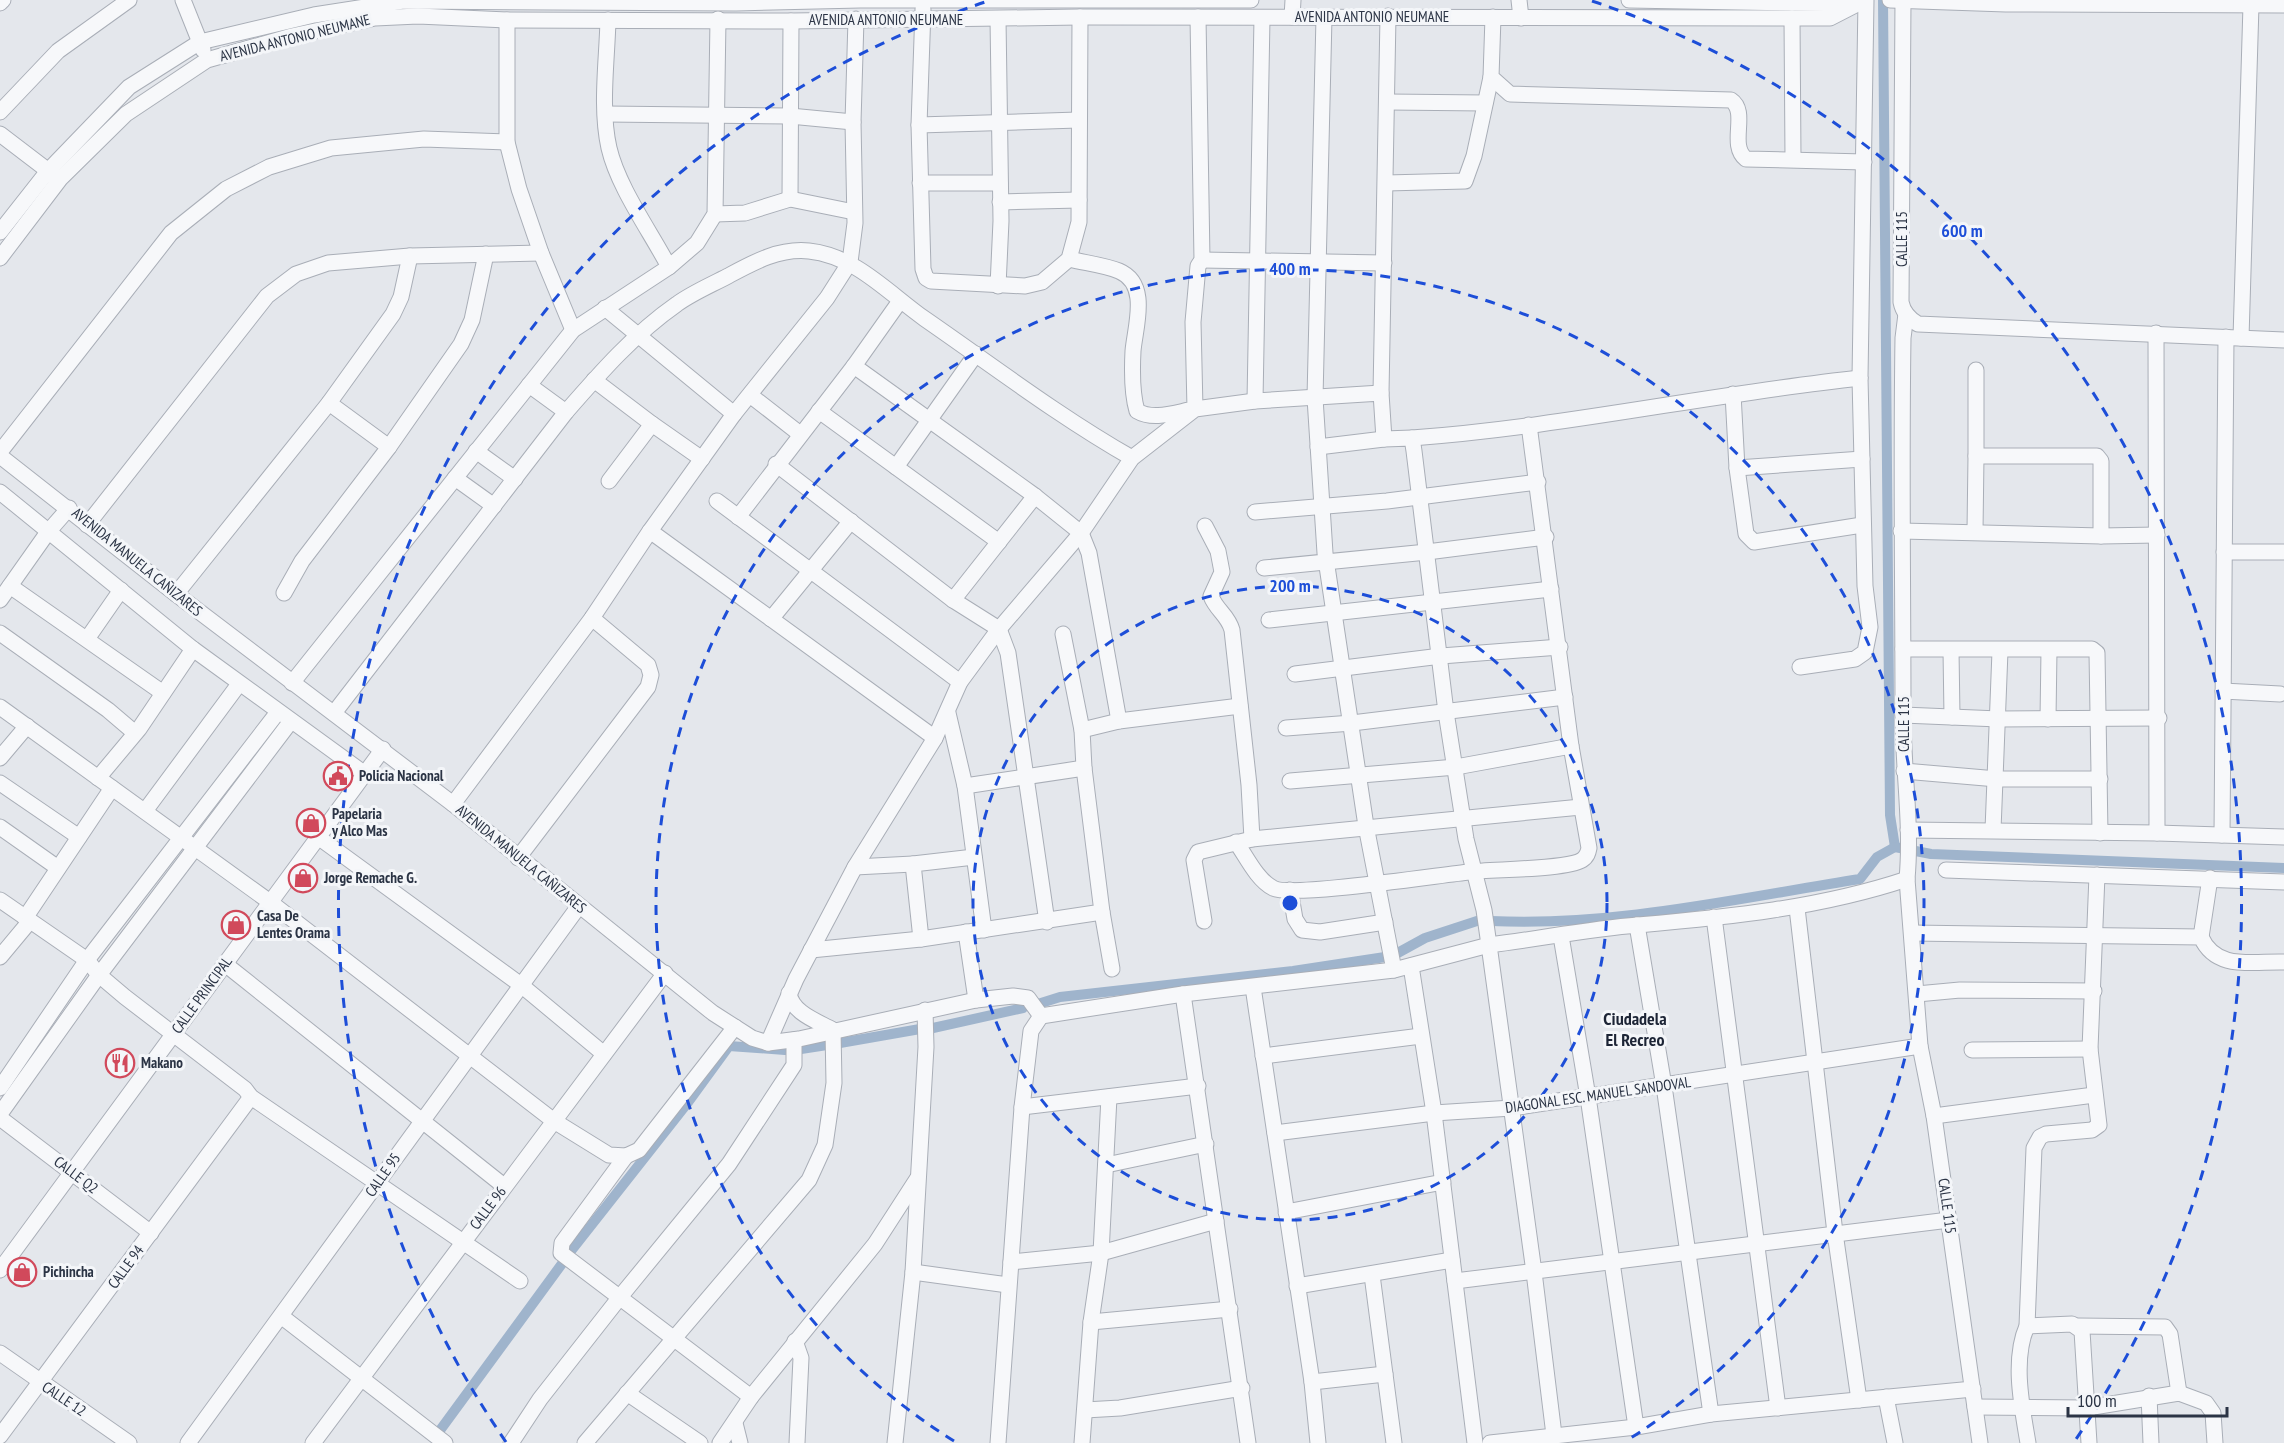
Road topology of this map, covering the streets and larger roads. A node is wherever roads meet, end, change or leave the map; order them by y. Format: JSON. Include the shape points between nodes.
{"nodes":[{"id":1,"x":129,"y":0,"type":"edge"},
{"id":2,"x":183,"y":0,"type":"edge"},
{"id":3,"x":860,"y":0,"type":"edge"},
{"id":4,"x":1081,"y":0,"type":"edge"},
{"id":5,"x":1163,"y":0,"type":"edge"},
{"id":6,"x":1251,"y":0,"type":"edge"},
{"id":7,"x":1293,"y":0,"type":"edge"},
{"id":8,"x":1519,"y":0,"type":"edge"},
{"id":9,"x":1629,"y":0,"type":"edge"},
{"id":10,"x":1675,"y":0,"type":"edge"},
{"id":11,"x":1890,"y":0,"type":"edge"},
{"id":12,"x":1897,"y":0,"type":"edge"},
{"id":13,"x":1903,"y":0,"type":"edge"},
{"id":14,"x":501,"y":1,"type":"edge"},
{"id":15,"x":556,"y":1,"type":"edge"},
{"id":16,"x":796,"y":1,"type":"edge"},
{"id":17,"x":923,"y":1,"type":"edge"},
{"id":18,"x":1862,"y":1,"type":"edge"},
{"id":19,"x":611,"y":2,"type":"edge"},
{"id":20,"x":669,"y":2,"type":"edge"},
{"id":21,"x":735,"y":2,"type":"edge"},
{"id":22,"x":2006,"y":2,"type":"edge"},
{"id":23,"x":2064,"y":2,"type":"edge"},
{"id":24,"x":2123,"y":2,"type":"edge"},
{"id":25,"x":2181,"y":2,"type":"edge"},
{"id":26,"x":2243,"y":3,"type":"edge"},
{"id":27,"x":2284,"y":4,"type":"edge"},
{"id":28,"x":411,"y":6,"type":"edge"},
{"id":29,"x":1080,"y":16,"type":"junction"},
{"id":30,"x":1388,"y":16,"type":"junction"},
{"id":31,"x":1198,"y":17,"type":"junction"},
{"id":32,"x":1292,"y":17,"type":"junction"},
{"id":33,"x":1324,"y":17,"type":"junction"},
{"id":34,"x":1493,"y":17,"type":"junction"},
{"id":35,"x":1262,"y":18,"type":"junction"},
{"id":36,"x":1521,"y":18,"type":"junction"},
{"id":37,"x":1792,"y":18,"type":"junction"},
{"id":38,"x":718,"y":19,"type":"junction"},
{"id":39,"x":856,"y":19,"type":"junction"},
{"id":40,"x":923,"y":19,"type":"junction"},
{"id":41,"x":998,"y":19,"type":"junction"},
{"id":42,"x":507,"y":20,"type":"junction"},
{"id":43,"x":608,"y":20,"type":"junction"},
{"id":44,"x":735,"y":20,"type":"junction"},
{"id":45,"x":791,"y":21,"type":"junction"},
{"id":46,"x":200,"y":42,"type":"junction"},
{"id":47,"x":207,"y":60,"type":"junction"},
{"id":48,"x":1491,"y":77,"type":"junction"},
{"id":49,"x":1388,"y":102,"type":"junction"},
{"id":50,"x":1485,"y":103,"type":"junction"},
{"id":51,"x":0,"y":112,"type":"edge"},
{"id":52,"x":606,"y":114,"type":"junction"},
{"id":53,"x":717,"y":116,"type":"junction"},
{"id":54,"x":790,"y":116,"type":"junction"},
{"id":55,"x":1078,"y":120,"type":"junction"},
{"id":56,"x":854,"y":122,"type":"junction"},
{"id":57,"x":998,"y":123,"type":"junction"},
{"id":58,"x":919,"y":125,"type":"junction"},
{"id":59,"x":0,"y":134,"type":"edge"},
{"id":60,"x":507,"y":142,"type":"junction"},
{"id":61,"x":1793,"y":159,"type":"junction"},
{"id":62,"x":1864,"y":162,"type":"junction"},
{"id":63,"x":54,"y":175,"type":"junction"},
{"id":64,"x":920,"y":183,"type":"junction"},
{"id":65,"x":1000,"y":183,"type":"junction"},
{"id":66,"x":1386,"y":183,"type":"junction"},
{"id":67,"x":790,"y":199,"type":"junction"},
{"id":68,"x":1079,"y":200,"type":"junction"},
{"id":69,"x":1000,"y":202,"type":"junction"},
{"id":70,"x":854,"y":212,"type":"junction"},
{"id":71,"x":716,"y":214,"type":"junction"},
{"id":72,"x":0,"y":232,"type":"edge"},
{"id":73,"x":541,"y":253,"type":"junction"},
{"id":74,"x":486,"y":254,"type":"junction"},
{"id":75,"x":410,"y":256,"type":"junction"},
{"id":76,"x":0,"y":258,"type":"edge"},
{"id":77,"x":1069,"y":259,"type":"junction"},
{"id":78,"x":1202,"y":260,"type":"junction"},
{"id":79,"x":1260,"y":260,"type":"junction"},
{"id":80,"x":850,"y":262,"type":"junction"},
{"id":81,"x":1318,"y":263,"type":"junction"},
{"id":82,"x":1384,"y":263,"type":"junction"},
{"id":83,"x":669,"y":267,"type":"junction"},
{"id":84,"x":998,"y":286,"type":"junction"},
{"id":85,"x":900,"y":301,"type":"junction"},
{"id":86,"x":604,"y":308,"type":"junction"},
{"id":87,"x":1906,"y":314,"type":"junction"},
{"id":88,"x":573,"y":330,"type":"junction"},
{"id":89,"x":2156,"y":333,"type":"junction"},
{"id":90,"x":638,"y":334,"type":"junction"},
{"id":91,"x":2234,"y":338,"type":"junction"},
{"id":92,"x":2284,"y":340,"type":"edge"},
{"id":93,"x":976,"y":354,"type":"junction"},
{"id":94,"x":855,"y":366,"type":"junction"},
{"id":95,"x":1976,"y":370,"type":"dead end"},
{"id":96,"x":1860,"y":378,"type":"junction"},
{"id":97,"x":594,"y":380,"type":"junction"},
{"id":98,"x":529,"y":385,"type":"junction"},
{"id":99,"x":1381,"y":393,"type":"junction"},
{"id":100,"x":1732,"y":394,"type":"junction"},
{"id":101,"x":750,"y":395,"type":"junction"},
{"id":102,"x":1315,"y":398,"type":"junction"},
{"id":103,"x":1255,"y":401,"type":"junction"},
{"id":104,"x":329,"y":403,"type":"junction"},
{"id":105,"x":1195,"y":409,"type":"junction"},
{"id":106,"x":819,"y":411,"type":"junction"},
{"id":107,"x":566,"y":412,"type":"junction"},
{"id":108,"x":734,"y":414,"type":"junction"},
{"id":109,"x":930,"y":421,"type":"junction"},
{"id":110,"x":652,"y":424,"type":"junction"},
{"id":111,"x":1529,"y":425,"type":"junction"},
{"id":112,"x":800,"y":434,"type":"junction"},
{"id":113,"x":1412,"y":438,"type":"junction"},
{"id":114,"x":1384,"y":439,"type":"junction"},
{"id":115,"x":389,"y":447,"type":"junction"},
{"id":116,"x":1318,"y":447,"type":"junction"},
{"id":117,"x":476,"y":451,"type":"junction"},
{"id":118,"x":0,"y":454,"type":"edge"},
{"id":119,"x":1976,"y":456,"type":"junction"},
{"id":120,"x":1132,"y":458,"type":"junction"},
{"id":121,"x":702,"y":459,"type":"junction"},
{"id":122,"x":1862,"y":459,"type":"junction"},
{"id":123,"x":776,"y":464,"type":"junction"},
{"id":124,"x":896,"y":467,"type":"junction"},
{"id":125,"x":1737,"y":468,"type":"junction"},
{"id":126,"x":455,"y":478,"type":"junction"},
{"id":127,"x":514,"y":479,"type":"junction"},
{"id":128,"x":609,"y":481,"type":"dead end"},
{"id":129,"x":1538,"y":482,"type":"junction"},
{"id":130,"x":1035,"y":496,"type":"junction"},
{"id":131,"x":1422,"y":497,"type":"junction"},
{"id":132,"x":3,"y":501,"type":"edge"},
{"id":133,"x":717,"y":501,"type":"dead end"},
{"id":134,"x":494,"y":506,"type":"junction"},
{"id":135,"x":1323,"y":507,"type":"junction"},
{"id":136,"x":66,"y":511,"type":"junction"},
{"id":137,"x":1256,"y":512,"type":"dead end"},
{"id":138,"x":738,"y":517,"type":"junction"},
{"id":139,"x":851,"y":521,"type":"junction"},
{"id":140,"x":87,"y":525,"type":"junction"},
{"id":141,"x":1862,"y":525,"type":"junction"},
{"id":142,"x":1204,"y":526,"type":"dead end"},
{"id":143,"x":50,"y":530,"type":"junction"},
{"id":144,"x":650,"y":531,"type":"junction"},
{"id":145,"x":1901,"y":531,"type":"junction"},
{"id":146,"x":1975,"y":531,"type":"junction"},
{"id":147,"x":1080,"y":533,"type":"junction"},
{"id":148,"x":2157,"y":535,"type":"junction"},
{"id":149,"x":2101,"y":536,"type":"junction"},
{"id":150,"x":1546,"y":537,"type":"junction"},
{"id":151,"x":999,"y":542,"type":"junction"},
{"id":152,"x":1427,"y":552,"type":"junction"},
{"id":153,"x":2224,"y":552,"type":"junction"},
{"id":154,"x":2284,"y":552,"type":"edge"},
{"id":155,"x":1327,"y":561,"type":"junction"},
{"id":156,"x":1264,"y":568,"type":"dead end"},
{"id":157,"x":810,"y":570,"type":"junction"},
{"id":158,"x":10,"y":586,"type":"junction"},
{"id":159,"x":1551,"y":589,"type":"junction"},
{"id":160,"x":121,"y":590,"type":"junction"},
{"id":161,"x":284,"y":592,"type":"dead end"},
{"id":162,"x":176,"y":594,"type":"junction"},
{"id":163,"x":0,"y":600,"type":"edge"},
{"id":164,"x":953,"y":600,"type":"junction"},
{"id":165,"x":1434,"y":603,"type":"junction"},
{"id":166,"x":1335,"y":615,"type":"junction"},
{"id":167,"x":592,"y":618,"type":"junction"},
{"id":168,"x":771,"y":620,"type":"junction"},
{"id":169,"x":1269,"y":620,"type":"dead end"},
{"id":170,"x":999,"y":629,"type":"junction"},
{"id":171,"x":0,"y":633,"type":"edge"},
{"id":172,"x":1063,"y":634,"type":"dead end"},
{"id":173,"x":87,"y":639,"type":"junction"},
{"id":174,"x":1560,"y":647,"type":"junction"},
{"id":175,"x":193,"y":649,"type":"junction"},
{"id":176,"x":1903,"y":649,"type":"junction"},
{"id":177,"x":1951,"y":650,"type":"junction"},
{"id":178,"x":2049,"y":650,"type":"junction"},
{"id":179,"x":2000,"y":651,"type":"junction"},
{"id":180,"x":1441,"y":656,"type":"junction"},
{"id":181,"x":1800,"y":667,"type":"dead end"},
{"id":182,"x":1344,"y":669,"type":"junction"},
{"id":183,"x":1295,"y":674,"type":"dead end"},
{"id":184,"x":292,"y":682,"type":"junction"},
{"id":185,"x":960,"y":682,"type":"junction"},
{"id":186,"x":239,"y":684,"type":"junction"},
{"id":187,"x":2223,"y":691,"type":"junction"},
{"id":188,"x":163,"y":693,"type":"junction"},
{"id":189,"x":2280,"y":694,"type":"dead end"},
{"id":190,"x":1565,"y":697,"type":"junction"},
{"id":191,"x":1240,"y":706,"type":"junction"},
{"id":192,"x":0,"y":707,"type":"edge"},
{"id":193,"x":278,"y":712,"type":"junction"},
{"id":194,"x":1446,"y":712,"type":"junction"},
{"id":195,"x":334,"y":713,"type":"junction"},
{"id":196,"x":948,"y":713,"type":"junction"},
{"id":197,"x":1903,"y":715,"type":"junction"},
{"id":198,"x":1952,"y":717,"type":"junction"},
{"id":199,"x":2159,"y":718,"type":"junction"},
{"id":200,"x":1999,"y":719,"type":"junction"},
{"id":201,"x":2048,"y":719,"type":"junction"},
{"id":202,"x":2100,"y":719,"type":"junction"},
{"id":203,"x":291,"y":721,"type":"junction"},
{"id":204,"x":1119,"y":721,"type":"junction"},
{"id":205,"x":1352,"y":723,"type":"junction"},
{"id":206,"x":27,"y":726,"type":"junction"},
{"id":207,"x":1286,"y":728,"type":"dead end"},
{"id":208,"x":1082,"y":730,"type":"junction"},
{"id":209,"x":135,"y":733,"type":"junction"},
{"id":210,"x":935,"y":738,"type":"junction"},
{"id":211,"x":1571,"y":746,"type":"junction"},
{"id":212,"x":383,"y":749,"type":"junction"},
{"id":213,"x":0,"y":758,"type":"edge"},
{"id":214,"x":1456,"y":766,"type":"junction"},
{"id":215,"x":1084,"y":768,"type":"junction"},
{"id":216,"x":1904,"y":771,"type":"junction"},
{"id":217,"x":365,"y":774,"type":"junction"},
{"id":218,"x":1026,"y":775,"type":"junction"},
{"id":219,"x":1360,"y":777,"type":"junction"},
{"id":220,"x":98,"y":778,"type":"junction"},
{"id":221,"x":1997,"y":778,"type":"junction"},
{"id":222,"x":2100,"y":779,"type":"junction"},
{"id":223,"x":1290,"y":781,"type":"dead end"},
{"id":224,"x":0,"y":783,"type":"edge"},
{"id":225,"x":965,"y":786,"type":"junction"},
{"id":226,"x":112,"y":788,"type":"junction"},
{"id":227,"x":453,"y":804,"type":"junction"},
{"id":228,"x":1581,"y":807,"type":"junction"},
{"id":229,"x":145,"y":811,"type":"junction"},
{"id":230,"x":1464,"y":818,"type":"junction"},
{"id":231,"x":1366,"y":826,"type":"junction"},
{"id":232,"x":0,"y":827,"type":"edge"},
{"id":233,"x":1993,"y":831,"type":"junction"},
{"id":234,"x":2157,"y":832,"type":"junction"},
{"id":235,"x":2100,"y":833,"type":"junction"},
{"id":236,"x":1908,"y":834,"type":"junction"},
{"id":237,"x":2222,"y":835,"type":"junction"},
{"id":238,"x":180,"y":836,"type":"junction"},
{"id":239,"x":79,"y":837,"type":"junction"},
{"id":240,"x":318,"y":837,"type":"junction"},
{"id":241,"x":2284,"y":837,"type":"edge"},
{"id":242,"x":1252,"y":838,"type":"junction"},
{"id":243,"x":1236,"y":842,"type":"junction"},
{"id":244,"x":195,"y":847,"type":"junction"},
{"id":245,"x":974,"y":857,"type":"junction"},
{"id":246,"x":518,"y":858,"type":"junction"},
{"id":247,"x":913,"y":864,"type":"junction"},
{"id":248,"x":855,"y":867,"type":"junction"},
{"id":249,"x":58,"y":868,"type":"junction"},
{"id":250,"x":1946,"y":870,"type":"dead end"},
{"id":251,"x":1473,"y":871,"type":"junction"},
{"id":252,"x":2097,"y":875,"type":"junction"},
{"id":253,"x":2210,"y":878,"type":"junction"},
{"id":254,"x":1907,"y":879,"type":"junction"},
{"id":255,"x":2284,"y":882,"type":"edge"},
{"id":256,"x":1378,"y":883,"type":"junction"},
{"id":257,"x":1290,"y":890,"type":"junction"},
{"id":258,"x":0,"y":900,"type":"edge"},
{"id":259,"x":270,"y":902,"type":"junction"},
{"id":260,"x":579,"y":906,"type":"junction"},
{"id":261,"x":1797,"y":908,"type":"junction"},
{"id":262,"x":1102,"y":912,"type":"junction"},
{"id":263,"x":1714,"y":917,"type":"junction"},
{"id":264,"x":28,"y":919,"type":"junction"},
{"id":265,"x":1204,"y":921,"type":"dead end"},
{"id":266,"x":1047,"y":922,"type":"junction"},
{"id":267,"x":1385,"y":922,"type":"junction"},
{"id":268,"x":1637,"y":925,"type":"junction"},
{"id":269,"x":984,"y":930,"type":"junction"},
{"id":270,"x":966,"y":932,"type":"junction"},
{"id":271,"x":1912,"y":933,"type":"junction"},
{"id":272,"x":2095,"y":933,"type":"junction"},
{"id":273,"x":1561,"y":936,"type":"junction"},
{"id":274,"x":2201,"y":937,"type":"junction"},
{"id":275,"x":921,"y":939,"type":"junction"},
{"id":276,"x":1489,"y":945,"type":"junction"},
{"id":277,"x":811,"y":950,"type":"junction"},
{"id":278,"x":0,"y":957,"type":"edge"},
{"id":279,"x":87,"y":960,"type":"junction"},
{"id":280,"x":2284,"y":962,"type":"edge"},
{"id":281,"x":225,"y":964,"type":"junction"},
{"id":282,"x":1412,"y":966,"type":"junction"},
{"id":283,"x":1112,"y":969,"type":"dead end"},
{"id":284,"x":1394,"y":970,"type":"junction"},
{"id":285,"x":665,"y":973,"type":"junction"},
{"id":286,"x":99,"y":975,"type":"junction"},
{"id":287,"x":521,"y":985,"type":"junction"},
{"id":288,"x":1253,"y":987,"type":"junction"},
{"id":289,"x":2094,"y":991,"type":"junction"},
{"id":290,"x":789,"y":993,"type":"junction"},
{"id":291,"x":1183,"y":994,"type":"junction"},
{"id":292,"x":1917,"y":994,"type":"junction"},
{"id":293,"x":976,"y":1000,"type":"junction"},
{"id":294,"x":925,"y":1010,"type":"junction"},
{"id":295,"x":1039,"y":1012,"type":"junction"},
{"id":296,"x":735,"y":1027,"type":"junction"},
{"id":297,"x":833,"y":1030,"type":"junction"},
{"id":298,"x":172,"y":1035,"type":"junction"},
{"id":299,"x":1420,"y":1036,"type":"junction"},
{"id":300,"x":794,"y":1040,"type":"junction"},
{"id":301,"x":768,"y":1043,"type":"junction"},
{"id":302,"x":1920,"y":1046,"type":"junction"},
{"id":303,"x":2090,"y":1049,"type":"junction"},
{"id":304,"x":1972,"y":1050,"type":"dead end"},
{"id":305,"x":604,"y":1054,"type":"junction"},
{"id":306,"x":1263,"y":1056,"type":"junction"},
{"id":307,"x":469,"y":1057,"type":"junction"},
{"id":308,"x":1815,"y":1062,"type":"junction"},
{"id":309,"x":1735,"y":1075,"type":"junction"},
{"id":310,"x":1198,"y":1086,"type":"junction"},
{"id":311,"x":1664,"y":1086,"type":"junction"},
{"id":312,"x":0,"y":1088,"type":"edge"},
{"id":313,"x":2094,"y":1095,"type":"junction"},
{"id":314,"x":250,"y":1097,"type":"junction"},
{"id":315,"x":1109,"y":1097,"type":"junction"},
{"id":316,"x":1588,"y":1097,"type":"junction"},
{"id":317,"x":1022,"y":1107,"type":"junction"},
{"id":318,"x":1512,"y":1108,"type":"junction"},
{"id":319,"x":1434,"y":1113,"type":"junction"},
{"id":320,"x":0,"y":1116,"type":"edge"},
{"id":321,"x":1934,"y":1116,"type":"junction"},
{"id":322,"x":422,"y":1118,"type":"junction"},
{"id":323,"x":554,"y":1121,"type":"junction"},
{"id":324,"x":1275,"y":1133,"type":"junction"},
{"id":325,"x":1206,"y":1144,"type":"junction"},
{"id":326,"x":626,"y":1156,"type":"junction"},
{"id":327,"x":1106,"y":1165,"type":"junction"},
{"id":328,"x":72,"y":1172,"type":"junction"},
{"id":329,"x":919,"y":1176,"type":"junction"},
{"id":330,"x":1443,"y":1182,"type":"junction"},
{"id":331,"x":379,"y":1183,"type":"junction"},
{"id":332,"x":504,"y":1186,"type":"junction"},
{"id":333,"x":1286,"y":1212,"type":"junction"},
{"id":334,"x":1948,"y":1220,"type":"junction"},
{"id":335,"x":1216,"y":1221,"type":"junction"},
{"id":336,"x":151,"y":1233,"type":"junction"},
{"id":337,"x":1835,"y":1233,"type":"junction"},
{"id":338,"x":462,"y":1243,"type":"junction"},
{"id":339,"x":1757,"y":1243,"type":"junction"},
{"id":340,"x":1688,"y":1252,"type":"junction"},
{"id":341,"x":1101,"y":1253,"type":"junction"},
{"id":342,"x":1452,"y":1260,"type":"junction"},
{"id":343,"x":1011,"y":1262,"type":"junction"},
{"id":344,"x":1612,"y":1262,"type":"junction"},
{"id":345,"x":0,"y":1270,"type":"edge"},
{"id":346,"x":913,"y":1272,"type":"junction"},
{"id":347,"x":1534,"y":1272,"type":"junction"},
{"id":348,"x":1372,"y":1275,"type":"junction"},
{"id":349,"x":520,"y":1281,"type":"dead end"},
{"id":350,"x":1455,"y":1281,"type":"junction"},
{"id":351,"x":1008,"y":1285,"type":"junction"},
{"id":352,"x":1298,"y":1286,"type":"junction"},
{"id":353,"x":620,"y":1297,"type":"junction"},
{"id":354,"x":1230,"y":1309,"type":"junction"},
{"id":355,"x":281,"y":1316,"type":"junction"},
{"id":356,"x":1091,"y":1322,"type":"junction"},
{"id":357,"x":2027,"y":1326,"type":"junction"},
{"id":358,"x":2078,"y":1326,"type":"junction"},
{"id":359,"x":674,"y":1339,"type":"junction"},
{"id":360,"x":795,"y":1341,"type":"junction"},
{"id":361,"x":0,"y":1353,"type":"edge"},
{"id":362,"x":1385,"y":1374,"type":"junction"},
{"id":363,"x":362,"y":1376,"type":"junction"},
{"id":364,"x":1312,"y":1382,"type":"junction"},
{"id":365,"x":41,"y":1383,"type":"junction"},
{"id":366,"x":1242,"y":1388,"type":"junction"},
{"id":367,"x":1973,"y":1389,"type":"junction"},
{"id":368,"x":627,"y":1393,"type":"junction"},
{"id":369,"x":2179,"y":1393,"type":"junction"},
{"id":370,"x":2149,"y":1396,"type":"junction"},
{"id":371,"x":751,"y":1397,"type":"junction"},
{"id":372,"x":1886,"y":1397,"type":"junction"},
{"id":373,"x":1860,"y":1400,"type":"junction"},
{"id":374,"x":1975,"y":1407,"type":"junction"},
{"id":375,"x":2022,"y":1407,"type":"junction"},
{"id":376,"x":1778,"y":1408,"type":"junction"},
{"id":377,"x":2086,"y":1408,"type":"junction"},
{"id":378,"x":1084,"y":1410,"type":"junction"},
{"id":379,"x":1711,"y":1414,"type":"junction"},
{"id":380,"x":735,"y":1422,"type":"junction"},
{"id":381,"x":1636,"y":1427,"type":"junction"},
{"id":382,"x":1554,"y":1435,"type":"junction"},
{"id":383,"x":0,"y":1436,"type":"edge"},
{"id":384,"x":129,"y":1443,"type":"edge"},
{"id":385,"x":188,"y":1443,"type":"edge"},
{"id":386,"x":313,"y":1443,"type":"edge"},
{"id":387,"x":445,"y":1443,"type":"edge"},
{"id":388,"x":511,"y":1443,"type":"edge"},
{"id":389,"x":585,"y":1443,"type":"edge"},
{"id":390,"x":699,"y":1443,"type":"edge"},
{"id":391,"x":720,"y":1443,"type":"edge"},
{"id":392,"x":740,"y":1443,"type":"edge"},
{"id":393,"x":796,"y":1443,"type":"edge"},
{"id":394,"x":895,"y":1443,"type":"edge"},
{"id":395,"x":998,"y":1443,"type":"edge"},
{"id":396,"x":1082,"y":1443,"type":"edge"},
{"id":397,"x":1248,"y":1443,"type":"edge"},
{"id":398,"x":1318,"y":1443,"type":"edge"},
{"id":399,"x":1394,"y":1443,"type":"edge"},
{"id":400,"x":1475,"y":1443,"type":"edge"},
{"id":401,"x":1490,"y":1443,"type":"edge"},
{"id":402,"x":1895,"y":1443,"type":"edge"},
{"id":403,"x":1980,"y":1443,"type":"edge"},
{"id":404,"x":2028,"y":1443,"type":"edge"},
{"id":405,"x":2089,"y":1443,"type":"edge"},
{"id":406,"x":2151,"y":1443,"type":"edge"},
{"id":407,"x":2216,"y":1443,"type":"edge"}],
"edges":[{"from":1,"to":51,"type":"street","via":[[58,51]]},
{"from":2,"to":46,"type":"street"},
{"from":3,"to":16,"type":"street","name":"AVENIDA ANTONIO NEUMANE"},
{"from":3,"to":17,"type":"street","name":"AVENIDA ANTONIO NEUMANE"},
{"from":4,"to":5,"type":"street","name":"AVENIDA ANTONIO NEUMANE"},
{"from":4,"to":17,"type":"street","name":"AVENIDA ANTONIO NEUMANE"},
{"from":5,"to":6,"type":"street","name":"AVENIDA ANTONIO NEUMANE"},
{"from":7,"to":32,"type":"street"},
{"from":8,"to":36,"type":"street"},
{"from":9,"to":10,"type":"street"},
{"from":10,"to":18,"type":"street"},
{"from":11,"to":12,"type":"street"},
{"from":12,"to":13,"type":"street"},
{"from":13,"to":22,"type":"street"},
{"from":13,"to":87,"type":"street","name":"CALLE 115","via":[[1901,302]]},
{"from":14,"to":15,"type":"street","name":"AVENIDA ANTONIO NEUMANE"},
{"from":14,"to":28,"type":"street","name":"AVENIDA ANTONIO NEUMANE"},
{"from":15,"to":19,"type":"street","name":"AVENIDA ANTONIO NEUMANE"},
{"from":16,"to":21,"type":"street","name":"AVENIDA ANTONIO NEUMANE"},
{"from":17,"to":40,"type":"street"},
{"from":18,"to":37,"type":"street","name":"AVENIDA ANTONIO NEUMANE","via":[[1830,18]]},
{"from":18,"to":62,"type":"street"},
{"from":19,"to":20,"type":"street","name":"AVENIDA ANTONIO NEUMANE"},
{"from":20,"to":21,"type":"street","name":"AVENIDA ANTONIO NEUMANE"},
{"from":21,"to":44,"type":"street"},
{"from":22,"to":23,"type":"street"},
{"from":23,"to":24,"type":"street"},
{"from":24,"to":25,"type":"street"},
{"from":25,"to":26,"type":"street"},
{"from":26,"to":27,"type":"street"},
{"from":26,"to":91,"type":"street"},
{"from":28,"to":42,"type":"street","name":"AVENIDA ANTONIO NEUMANE"},
{"from":28,"to":46,"type":"street","name":"AVENIDA ANTONIO NEUMANE","via":[[314,15]]},
{"from":28,"to":47,"type":"street","name":"AVENIDA ANTONIO NEUMANE"},
{"from":29,"to":31,"type":"street","name":"AVENIDA ANTONIO NEUMANE"},
{"from":29,"to":41,"type":"street","name":"AVENIDA ANTONIO NEUMANE"},
{"from":29,"to":55,"type":"street"},
{"from":30,"to":33,"type":"street","name":"AVENIDA ANTONIO NEUMANE"},
{"from":30,"to":34,"type":"street","name":"AVENIDA ANTONIO NEUMANE"},
{"from":30,"to":49,"type":"street"},
{"from":31,"to":35,"type":"street","name":"AVENIDA ANTONIO NEUMANE"},
{"from":31,"to":78,"type":"street"},
{"from":32,"to":33,"type":"street","name":"AVENIDA ANTONIO NEUMANE"},
{"from":32,"to":35,"type":"street","name":"AVENIDA ANTONIO NEUMANE"},
{"from":33,"to":81,"type":"street"},
{"from":34,"to":36,"type":"street","name":"AVENIDA ANTONIO NEUMANE"},
{"from":34,"to":48,"type":"street"},
{"from":35,"to":79,"type":"street"},
{"from":36,"to":37,"type":"street","name":"AVENIDA ANTONIO NEUMANE"},
{"from":37,"to":61,"type":"street"},
{"from":38,"to":43,"type":"street","name":"AVENIDA ANTONIO NEUMANE"},
{"from":38,"to":44,"type":"street","name":"AVENIDA ANTONIO NEUMANE"},
{"from":38,"to":53,"type":"street"},
{"from":39,"to":40,"type":"street","name":"AVENIDA ANTONIO NEUMANE"},
{"from":39,"to":45,"type":"street","name":"AVENIDA ANTONIO NEUMANE"},
{"from":39,"to":56,"type":"street"},
{"from":40,"to":41,"type":"street","name":"AVENIDA ANTONIO NEUMANE"},
{"from":40,"to":58,"type":"street"},
{"from":41,"to":57,"type":"street"},
{"from":42,"to":43,"type":"street","name":"AVENIDA ANTONIO NEUMANE"},
{"from":42,"to":60,"type":"street"},
{"from":43,"to":52,"type":"street"},
{"from":44,"to":45,"type":"street","name":"AVENIDA ANTONIO NEUMANE"},
{"from":45,"to":54,"type":"street"},
{"from":46,"to":47,"type":"street"},
{"from":46,"to":63,"type":"street","name":"AVENIDA ANTONIO NEUMANE","via":[[116,98]]},
{"from":47,"to":63,"type":"street","name":"AVENIDA ANTONIO NEUMANE","via":[[126,114]]},
{"from":48,"to":50,"type":"street"},
{"from":48,"to":61,"type":"street","via":[[1510,94],[1731,100],[1737,107],[1738,149],[1743,157],[1756,162]]},
{"from":49,"to":50,"type":"street"},
{"from":49,"to":66,"type":"street"},
{"from":50,"to":66,"type":"street","via":[[1465,181]]},
{"from":52,"to":53,"type":"street"},
{"from":52,"to":83,"type":"street","via":[[609,147],[618,172]]},
{"from":53,"to":54,"type":"street"},
{"from":53,"to":71,"type":"street"},
{"from":54,"to":56,"type":"street"},
{"from":54,"to":67,"type":"street"},
{"from":55,"to":57,"type":"street"},
{"from":55,"to":68,"type":"street"},
{"from":56,"to":70,"type":"street"},
{"from":57,"to":58,"type":"street"},
{"from":57,"to":65,"type":"street"},
{"from":58,"to":64,"type":"street"},
{"from":59,"to":63,"type":"street"},
{"from":60,"to":73,"type":"street"},
{"from":60,"to":118,"type":"street","via":[[424,139],[330,148],[269,167],[226,189],[171,233]]},
{"from":61,"to":62,"type":"street"},
{"from":62,"to":96,"type":"street"},
{"from":63,"to":72,"type":"street","name":"AVENIDA ANTONIO NEUMANE"},
{"from":63,"to":76,"type":"street","name":"AVENIDA ANTONIO NEUMANE"},
{"from":64,"to":65,"type":"street"},
{"from":64,"to":84,"type":"street","via":[[926,278]]},
{"from":65,"to":69,"type":"street"},
{"from":66,"to":82,"type":"street"},
{"from":67,"to":70,"type":"street"},
{"from":67,"to":71,"type":"street","via":[[745,213]]},
{"from":68,"to":69,"type":"street"},
{"from":68,"to":77,"type":"street"},
{"from":69,"to":84,"type":"street"},
{"from":70,"to":80,"type":"street"},
{"from":71,"to":83,"type":"street","via":[[697,243]]},
{"from":73,"to":74,"type":"street"},
{"from":73,"to":88,"type":"street"},
{"from":74,"to":75,"type":"street"},
{"from":74,"to":115,"type":"street","via":[[478,300],[461,344]]},
{"from":75,"to":104,"type":"street","via":[[393,314]]},
{"from":75,"to":140,"type":"street","via":[[328,263],[296,274],[267,296]]},
{"from":77,"to":84,"type":"street","via":[[1042,282]]},
{"from":77,"to":105,"type":"street","via":[[1120,271],[1136,291],[1138,314],[1133,354],[1137,411],[1160,416]]},
{"from":78,"to":79,"type":"street"},
{"from":78,"to":105,"type":"street","via":[[1198,266],[1193,322]]},
{"from":79,"to":81,"type":"street"},
{"from":79,"to":103,"type":"street"},
{"from":80,"to":85,"type":"street"},
{"from":80,"to":90,"type":"street","via":[[810,251],[764,258],[678,303]]},
{"from":80,"to":101,"type":"street","via":[[827,298]]},
{"from":81,"to":82,"type":"street"},
{"from":81,"to":102,"type":"street"},
{"from":82,"to":99,"type":"street"},
{"from":83,"to":86,"type":"street"},
{"from":85,"to":93,"type":"street"},
{"from":85,"to":94,"type":"street"},
{"from":86,"to":88,"type":"street"},
{"from":86,"to":90,"type":"street"},
{"from":87,"to":89,"type":"street","via":[[1918,324]]},
{"from":87,"to":145,"type":"street","name":"CALLE 115"},
{"from":88,"to":98,"type":"street"},
{"from":89,"to":91,"type":"street"},
{"from":89,"to":148,"type":"street"},
{"from":90,"to":97,"type":"street"},
{"from":90,"to":108,"type":"street"},
{"from":91,"to":92,"type":"street"},
{"from":91,"to":153,"type":"street"},
{"from":93,"to":109,"type":"street"},
{"from":93,"to":120,"type":"street","via":[[1094,437]]},
{"from":94,"to":106,"type":"street"},
{"from":94,"to":109,"type":"street"},
{"from":95,"to":119,"type":"street"},
{"from":96,"to":100,"type":"street"},
{"from":96,"to":122,"type":"street"},
{"from":97,"to":107,"type":"street"},
{"from":97,"to":110,"type":"street"},
{"from":98,"to":107,"type":"street"},
{"from":98,"to":117,"type":"street"},
{"from":99,"to":102,"type":"street"},
{"from":99,"to":114,"type":"street"},
{"from":100,"to":111,"type":"street","via":[[1662,408]]},
{"from":100,"to":125,"type":"street"},
{"from":101,"to":108,"type":"street"},
{"from":101,"to":112,"type":"street"},
{"from":102,"to":103,"type":"street"},
{"from":102,"to":116,"type":"street"},
{"from":103,"to":105,"type":"street"},
{"from":104,"to":115,"type":"street"},
{"from":104,"to":162,"type":"street"},
{"from":105,"to":120,"type":"street"},
{"from":106,"to":112,"type":"street"},
{"from":106,"to":124,"type":"street"},
{"from":107,"to":127,"type":"street"},
{"from":108,"to":121,"type":"street"},
{"from":109,"to":124,"type":"street"},
{"from":109,"to":130,"type":"street"},
{"from":110,"to":121,"type":"street"},
{"from":110,"to":128,"type":"street"},
{"from":111,"to":113,"type":"street"},
{"from":111,"to":129,"type":"street"},
{"from":112,"to":123,"type":"street"},
{"from":113,"to":114,"type":"street"},
{"from":113,"to":131,"type":"street"},
{"from":114,"to":116,"type":"street"},
{"from":115,"to":161,"type":"street","via":[[302,561]]},
{"from":116,"to":135,"type":"street"},
{"from":117,"to":126,"type":"street"},
{"from":117,"to":127,"type":"street"},
{"from":118,"to":136,"type":"street","name":"AVENIDA MANUELA CAÑIZARES"},
{"from":119,"to":146,"type":"street"},
{"from":119,"to":149,"type":"street","via":[[2097,456],[2101,460]]},
{"from":120,"to":147,"type":"street"},
{"from":121,"to":144,"type":"street"},
{"from":122,"to":125,"type":"street"},
{"from":122,"to":141,"type":"street"},
{"from":123,"to":138,"type":"street"},
{"from":123,"to":139,"type":"street"},
{"from":124,"to":151,"type":"street"},
{"from":125,"to":141,"type":"street","via":[[1746,534],[1754,542]]},
{"from":126,"to":134,"type":"street"},
{"from":126,"to":184,"type":"street"},
{"from":127,"to":134,"type":"street"},
{"from":129,"to":131,"type":"street"},
{"from":129,"to":150,"type":"street"},
{"from":130,"to":147,"type":"street"},
{"from":130,"to":151,"type":"street"},
{"from":131,"to":135,"type":"street"},
{"from":131,"to":152,"type":"street"},
{"from":132,"to":143,"type":"street"},
{"from":133,"to":138,"type":"street"},
{"from":134,"to":195,"type":"street"},
{"from":135,"to":137,"type":"street"},
{"from":135,"to":155,"type":"street"},
{"from":136,"to":140,"type":"street","name":"AVENIDA MANUELA CAÑIZARES"},
{"from":136,"to":143,"type":"street"},
{"from":138,"to":157,"type":"street"},
{"from":139,"to":157,"type":"street"},
{"from":139,"to":164,"type":"street"},
{"from":140,"to":162,"type":"street","name":"AVENIDA MANUELA CAÑIZARES"},
{"from":141,"to":181,"type":"street","via":[[1870,627],[1865,652],[1855,659]]},
{"from":142,"to":191,"type":"street","via":[[1218,551],[1222,572],[1210,597],[1226,615],[1232,630]]},
{"from":143,"to":158,"type":"street"},
{"from":143,"to":160,"type":"street"},
{"from":144,"to":167,"type":"street"},
{"from":144,"to":168,"type":"street"},
{"from":145,"to":146,"type":"street"},
{"from":145,"to":176,"type":"street","name":"CALLE 115"},
{"from":146,"to":149,"type":"street"},
{"from":147,"to":170,"type":"street"},
{"from":147,"to":204,"type":"street","via":[[1089,553]]},
{"from":148,"to":149,"type":"street"},
{"from":148,"to":199,"type":"street"},
{"from":150,"to":152,"type":"street"},
{"from":150,"to":159,"type":"street"},
{"from":151,"to":164,"type":"street"},
{"from":152,"to":155,"type":"street"},
{"from":152,"to":165,"type":"street"},
{"from":153,"to":154,"type":"street"},
{"from":153,"to":187,"type":"street"},
{"from":155,"to":156,"type":"street"},
{"from":155,"to":166,"type":"street"},
{"from":157,"to":168,"type":"street"},
{"from":157,"to":185,"type":"street"},
{"from":158,"to":163,"type":"street"},
{"from":158,"to":173,"type":"street"},
{"from":159,"to":165,"type":"street"},
{"from":159,"to":174,"type":"street"},
{"from":160,"to":173,"type":"street"},
{"from":160,"to":175,"type":"street"},
{"from":162,"to":184,"type":"street","name":"AVENIDA MANUELA CAÑIZARES"},
{"from":164,"to":170,"type":"street"},
{"from":165,"to":166,"type":"street"},
{"from":165,"to":180,"type":"street"},
{"from":166,"to":169,"type":"street"},
{"from":166,"to":182,"type":"street"},
{"from":167,"to":227,"type":"street"},
{"from":167,"to":246,"type":"street","via":[[648,665],[648,687]]},
{"from":168,"to":210,"type":"street"},
{"from":170,"to":185,"type":"street"},
{"from":170,"to":218,"type":"street","via":[[1008,653]]},
{"from":171,"to":209,"type":"street"},
{"from":172,"to":208,"type":"street"},
{"from":173,"to":188,"type":"street"},
{"from":174,"to":180,"type":"street"},
{"from":174,"to":190,"type":"street"},
{"from":175,"to":186,"type":"street"},
{"from":175,"to":188,"type":"street"},
{"from":176,"to":177,"type":"street"},
{"from":176,"to":197,"type":"street","name":"CALLE 115"},
{"from":177,"to":179,"type":"street"},
{"from":177,"to":198,"type":"street"},
{"from":178,"to":179,"type":"street"},
{"from":178,"to":201,"type":"street"},
{"from":178,"to":202,"type":"street","via":[[2092,649],[2097,653]]},
{"from":179,"to":200,"type":"street"},
{"from":180,"to":182,"type":"street"},
{"from":180,"to":194,"type":"street"},
{"from":182,"to":183,"type":"street"},
{"from":182,"to":205,"type":"street"},
{"from":184,"to":195,"type":"street","name":"AVENIDA MANUELA CAÑIZARES"},
{"from":185,"to":196,"type":"street"},
{"from":186,"to":193,"type":"street"},
{"from":186,"to":229,"type":"street"},
{"from":187,"to":189,"type":"street"},
{"from":187,"to":237,"type":"street"},
{"from":188,"to":209,"type":"street"},
{"from":190,"to":194,"type":"street"},
{"from":190,"to":211,"type":"street"},
{"from":191,"to":204,"type":"street"},
{"from":191,"to":242,"type":"street"},
{"from":192,"to":206,"type":"street"},
{"from":193,"to":203,"type":"street"},
{"from":193,"to":238,"type":"street"},
{"from":194,"to":205,"type":"street"},
{"from":194,"to":214,"type":"street"},
{"from":195,"to":212,"type":"street","name":"AVENIDA MANUELA CAÑIZARES"},
{"from":196,"to":210,"type":"street"},
{"from":196,"to":225,"type":"street"},
{"from":197,"to":198,"type":"street"},
{"from":197,"to":216,"type":"street","name":"CALLE 115"},
{"from":198,"to":200,"type":"street"},
{"from":199,"to":202,"type":"street"},
{"from":199,"to":234,"type":"street"},
{"from":200,"to":201,"type":"street"},
{"from":200,"to":221,"type":"street"},
{"from":201,"to":202,"type":"street"},
{"from":202,"to":222,"type":"street"},
{"from":203,"to":217,"type":"street"},
{"from":203,"to":244,"type":"street"},
{"from":204,"to":208,"type":"street"},
{"from":205,"to":207,"type":"street"},
{"from":205,"to":219,"type":"street"},
{"from":206,"to":213,"type":"street"},
{"from":206,"to":220,"type":"street"},
{"from":208,"to":215,"type":"street"},
{"from":209,"to":220,"type":"street"},
{"from":210,"to":248,"type":"street"},
{"from":211,"to":214,"type":"street"},
{"from":211,"to":228,"type":"street"},
{"from":212,"to":217,"type":"street","name":"CALLE PRINCIPAL"},
{"from":212,"to":227,"type":"street","name":"AVENIDA MANUELA CAÑIZARES"},
{"from":214,"to":219,"type":"street"},
{"from":214,"to":230,"type":"street"},
{"from":215,"to":218,"type":"street"},
{"from":215,"to":262,"type":"street"},
{"from":216,"to":221,"type":"street"},
{"from":216,"to":236,"type":"street","name":"CALLE 115"},
{"from":217,"to":240,"type":"street","name":"CALLE PRINCIPAL"},
{"from":218,"to":225,"type":"street"},
{"from":218,"to":266,"type":"street"},
{"from":219,"to":223,"type":"street"},
{"from":219,"to":231,"type":"street"},
{"from":220,"to":226,"type":"street"},
{"from":221,"to":222,"type":"street"},
{"from":221,"to":233,"type":"street"},
{"from":222,"to":235,"type":"street"},
{"from":224,"to":239,"type":"street"},
{"from":225,"to":245,"type":"street"},
{"from":226,"to":229,"type":"street"},
{"from":226,"to":239,"type":"street"},
{"from":227,"to":246,"type":"street","name":"AVENIDA MANUELA CAÑIZARES"},
{"from":228,"to":230,"type":"street"},
{"from":228,"to":251,"type":"street","via":[[1589,848],[1582,860]]},
{"from":229,"to":238,"type":"street"},
{"from":230,"to":231,"type":"street"},
{"from":230,"to":251,"type":"street"},
{"from":231,"to":242,"type":"street"},
{"from":231,"to":256,"type":"street"},
{"from":232,"to":249,"type":"street"},
{"from":233,"to":235,"type":"street"},
{"from":233,"to":236,"type":"street"},
{"from":234,"to":235,"type":"street"},
{"from":234,"to":237,"type":"street"},
{"from":236,"to":254,"type":"street","name":"CALLE 115"},
{"from":237,"to":241,"type":"street"},
{"from":238,"to":244,"type":"street"},
{"from":238,"to":279,"type":"street"},
{"from":239,"to":249,"type":"street"},
{"from":240,"to":259,"type":"street","name":"CALLE PRINCIPAL"},
{"from":240,"to":287,"type":"street"},
{"from":242,"to":243,"type":"street"},
{"from":243,"to":257,"type":"street","via":[[1261,878],[1274,889]]},
{"from":243,"to":265,"type":"street","via":[[1197,852],[1194,860]]},
{"from":244,"to":259,"type":"street"},
{"from":244,"to":286,"type":"street"},
{"from":245,"to":247,"type":"street"},
{"from":245,"to":269,"type":"street"},
{"from":246,"to":260,"type":"street","name":"AVENIDA MANUELA CAÑIZARES"},
{"from":247,"to":248,"type":"street"},
{"from":247,"to":275,"type":"street"},
{"from":248,"to":277,"type":"street"},
{"from":249,"to":264,"type":"street"},
{"from":250,"to":252,"type":"street"},
{"from":251,"to":256,"type":"street"},
{"from":251,"to":276,"type":"street"},
{"from":252,"to":253,"type":"street"},
{"from":252,"to":272,"type":"street"},
{"from":253,"to":255,"type":"street"},
{"from":253,"to":274,"type":"street"},
{"from":254,"to":261,"type":"street"},
{"from":254,"to":271,"type":"street","name":"CALLE 115"},
{"from":256,"to":257,"type":"street"},
{"from":256,"to":267,"type":"street"},
{"from":257,"to":267,"type":"street","via":[[1295,919],[1302,930],[1320,932]]},
{"from":258,"to":264,"type":"street"},
{"from":259,"to":281,"type":"street","name":"CALLE PRINCIPAL"},
{"from":259,"to":307,"type":"street"},
{"from":260,"to":285,"type":"street","name":"AVENIDA MANUELA CAÑIZARES"},
{"from":260,"to":287,"type":"street","name":"CALLE 95"},
{"from":261,"to":263,"type":"street"},
{"from":261,"to":308,"type":"street"},
{"from":262,"to":266,"type":"street"},
{"from":262,"to":283,"type":"street"},
{"from":263,"to":268,"type":"street"},
{"from":263,"to":309,"type":"street"},
{"from":264,"to":278,"type":"street"},
{"from":264,"to":279,"type":"street"},
{"from":266,"to":269,"type":"street"},
{"from":267,"to":284,"type":"street"},
{"from":268,"to":273,"type":"street"},
{"from":268,"to":311,"type":"street"},
{"from":269,"to":270,"type":"street"},
{"from":270,"to":275,"type":"street"},
{"from":270,"to":293,"type":"street"},
{"from":271,"to":272,"type":"street"},
{"from":271,"to":292,"type":"street","name":"CALLE 115"},
{"from":272,"to":274,"type":"street"},
{"from":272,"to":289,"type":"street"},
{"from":273,"to":276,"type":"street"},
{"from":273,"to":316,"type":"street"},
{"from":274,"to":280,"type":"street","via":[[2206,950],[2224,961]]},
{"from":275,"to":277,"type":"street"},
{"from":276,"to":282,"type":"street"},
{"from":276,"to":318,"type":"street"},
{"from":277,"to":290,"type":"street"},
{"from":279,"to":286,"type":"street"},
{"from":279,"to":312,"type":"street"},
{"from":281,"to":298,"type":"street","name":"CALLE PRINCIPAL"},
{"from":281,"to":322,"type":"street"},
{"from":282,"to":284,"type":"street"},
{"from":282,"to":299,"type":"street"},
{"from":284,"to":288,"type":"street"},
{"from":285,"to":296,"type":"street","name":"AVENIDA MANUELA CAÑIZARES"},
{"from":285,"to":305,"type":"street","name":"CALLE 96"},
{"from":286,"to":298,"type":"street"},
{"from":286,"to":320,"type":"street"},
{"from":287,"to":305,"type":"street"},
{"from":287,"to":307,"type":"street","name":"CALLE 95"},
{"from":288,"to":291,"type":"street"},
{"from":288,"to":306,"type":"street"},
{"from":289,"to":292,"type":"street","via":[[1960,990]]},
{"from":289,"to":303,"type":"street"},
{"from":290,"to":297,"type":"street","via":[[791,1002],[803,1014]]},
{"from":290,"to":301,"type":"street"},
{"from":291,"to":295,"type":"street"},
{"from":291,"to":310,"type":"street"},
{"from":292,"to":302,"type":"street","name":"CALLE 115"},
{"from":293,"to":294,"type":"street"},
{"from":293,"to":295,"type":"street","via":[[1022,996]]},
{"from":294,"to":297,"type":"street"},
{"from":294,"to":329,"type":"street"},
{"from":295,"to":317,"type":"street","via":[[1031,1031]]},
{"from":296,"to":301,"type":"street","name":"AVENIDA MANUELA CAÑIZARES"},
{"from":296,"to":326,"type":"street","via":[[643,1145]]},
{"from":297,"to":300,"type":"street"},
{"from":297,"to":359,"type":"street","via":[[834,1083],[825,1145],[809,1180]]},
{"from":298,"to":314,"type":"street","via":[[245,1089]]},
{"from":298,"to":328,"type":"street","name":"CALLE PRINCIPAL"},
{"from":299,"to":306,"type":"street"},
{"from":299,"to":319,"type":"street"},
{"from":300,"to":301,"type":"street"},
{"from":300,"to":353,"type":"street","via":[[794,1065],[772,1101],[729,1164]]},
{"from":302,"to":308,"type":"street","name":"DIAGONAL ESC. MANUEL SANDOVAL"},
{"from":302,"to":321,"type":"street","name":"CALLE 115"},
{"from":303,"to":304,"type":"street"},
{"from":303,"to":313,"type":"street"},
{"from":305,"to":323,"type":"street","name":"CALLE 96"},
{"from":306,"to":324,"type":"street"},
{"from":307,"to":322,"type":"street","name":"CALLE 95"},
{"from":307,"to":323,"type":"street"},
{"from":308,"to":309,"type":"street","name":"DIAGONAL ESC. MANUEL SANDOVAL"},
{"from":308,"to":337,"type":"street"},
{"from":309,"to":311,"type":"street","name":"DIAGONAL ESC. MANUEL SANDOVAL"},
{"from":309,"to":339,"type":"street"},
{"from":310,"to":315,"type":"street"},
{"from":310,"to":325,"type":"street"},
{"from":311,"to":316,"type":"street","name":"DIAGONAL ESC. MANUEL SANDOVAL"},
{"from":311,"to":340,"type":"street"},
{"from":313,"to":321,"type":"street"},
{"from":313,"to":357,"type":"street","via":[[2097,1128],[2046,1134],[2034,1148]]},
{"from":314,"to":331,"type":"street"},
{"from":314,"to":336,"type":"street","name":"CALLE 94"},
{"from":315,"to":317,"type":"street"},
{"from":315,"to":327,"type":"street"},
{"from":316,"to":318,"type":"street","name":"DIAGONAL ESC. MANUEL SANDOVAL"},
{"from":316,"to":344,"type":"street"},
{"from":317,"to":343,"type":"street"},
{"from":318,"to":319,"type":"street","name":"DIAGONAL ESC. MANUEL SANDOVAL"},
{"from":318,"to":347,"type":"street"},
{"from":319,"to":324,"type":"street","name":"DIAGONAL ESC. MANUEL SANDOVAL"},
{"from":319,"to":330,"type":"street"},
{"from":320,"to":328,"type":"street","name":"CALLE Q2"},
{"from":321,"to":334,"type":"street","name":"CALLE 115"},
{"from":322,"to":331,"type":"street","name":"CALLE 95"},
{"from":322,"to":332,"type":"street"},
{"from":323,"to":326,"type":"street","via":[[609,1155]]},
{"from":323,"to":332,"type":"street","name":"CALLE 96"},
{"from":324,"to":333,"type":"street"},
{"from":325,"to":327,"type":"street"},
{"from":325,"to":335,"type":"street"},
{"from":326,"to":353,"type":"street","via":[[560,1247],[561,1253]]},
{"from":327,"to":341,"type":"street"},
{"from":328,"to":336,"type":"street","name":"CALLE Q2"},
{"from":328,"to":345,"type":"street","name":"CALLE PRINCIPAL"},
{"from":329,"to":346,"type":"street"},
{"from":329,"to":360,"type":"street","via":[[875,1244]]},
{"from":330,"to":333,"type":"street"},
{"from":330,"to":342,"type":"street"},
{"from":331,"to":338,"type":"street"},
{"from":331,"to":355,"type":"street","name":"CALLE 95"},
{"from":332,"to":338,"type":"street","name":"CALLE 96"},
{"from":333,"to":352,"type":"street"},
{"from":334,"to":337,"type":"street"},
{"from":334,"to":367,"type":"street","name":"CALLE 115"},
{"from":335,"to":341,"type":"street"},
{"from":335,"to":354,"type":"street"},
{"from":336,"to":365,"type":"street","name":"CALLE 94"},
{"from":337,"to":339,"type":"street"},
{"from":337,"to":373,"type":"street"},
{"from":338,"to":349,"type":"street"},
{"from":338,"to":363,"type":"street","name":"CALLE 96"},
{"from":339,"to":340,"type":"street"},
{"from":339,"to":376,"type":"street"},
{"from":340,"to":344,"type":"street"},
{"from":340,"to":379,"type":"street"},
{"from":341,"to":343,"type":"street"},
{"from":341,"to":356,"type":"street"},
{"from":342,"to":348,"type":"street"},
{"from":342,"to":350,"type":"street"},
{"from":343,"to":351,"type":"street"},
{"from":344,"to":347,"type":"street"},
{"from":344,"to":381,"type":"street"},
{"from":346,"to":351,"type":"street"},
{"from":346,"to":394,"type":"street"},
{"from":347,"to":350,"type":"street"},
{"from":347,"to":382,"type":"street"},
{"from":348,"to":352,"type":"street"},
{"from":348,"to":362,"type":"street"},
{"from":350,"to":400,"type":"street"},
{"from":351,"to":395,"type":"street"},
{"from":352,"to":364,"type":"street"},
{"from":353,"to":359,"type":"street"},
{"from":353,"to":388,"type":"street","via":[[540,1399]]},
{"from":354,"to":356,"type":"street"},
{"from":354,"to":366,"type":"street"},
{"from":355,"to":363,"type":"street"},
{"from":355,"to":385,"type":"street","name":"CALLE 95"},
{"from":356,"to":378,"type":"street"},
{"from":357,"to":358,"type":"street"},
{"from":357,"to":375,"type":"street","via":[[2020,1364]]},
{"from":358,"to":369,"type":"street","via":[[2165,1327],[2170,1334]]},
{"from":358,"to":377,"type":"street","via":[[2082,1331]]},
{"from":359,"to":368,"type":"street"},
{"from":359,"to":371,"type":"street"},
{"from":360,"to":371,"type":"street"},
{"from":360,"to":393,"type":"street","via":[[801,1358]]},
{"from":361,"to":365,"type":"street","name":"CALLE 12"},
{"from":362,"to":364,"type":"street"},
{"from":362,"to":399,"type":"street"},
{"from":363,"to":386,"type":"street","name":"CALLE 96"},
{"from":363,"to":387,"type":"street"},
{"from":364,"to":398,"type":"street"},
{"from":365,"to":383,"type":"street","name":"CALLE 94"},
{"from":365,"to":384,"type":"street","name":"CALLE 12"},
{"from":366,"to":378,"type":"street"},
{"from":366,"to":397,"type":"street"},
{"from":367,"to":372,"type":"street"},
{"from":367,"to":374,"type":"street","name":"CALLE 115"},
{"from":368,"to":389,"type":"street"},
{"from":368,"to":390,"type":"street"},
{"from":369,"to":370,"type":"street"},
{"from":369,"to":407,"type":"street","via":[[2206,1403],[2213,1413]]},
{"from":370,"to":377,"type":"street"},
{"from":370,"to":406,"type":"street"},
{"from":371,"to":380,"type":"street"},
{"from":372,"to":373,"type":"street"},
{"from":372,"to":402,"type":"street"},
{"from":373,"to":376,"type":"street"},
{"from":374,"to":375,"type":"street"},
{"from":374,"to":403,"type":"street","name":"CALLE 115"},
{"from":375,"to":377,"type":"street"},
{"from":375,"to":404,"type":"street"},
{"from":376,"to":379,"type":"street"},
{"from":377,"to":405,"type":"street"},
{"from":378,"to":396,"type":"street"},
{"from":379,"to":381,"type":"street"},
{"from":380,"to":391,"type":"street"},
{"from":380,"to":392,"type":"street"},
{"from":381,"to":382,"type":"street"},
{"from":382,"to":401,"type":"street"}]}
